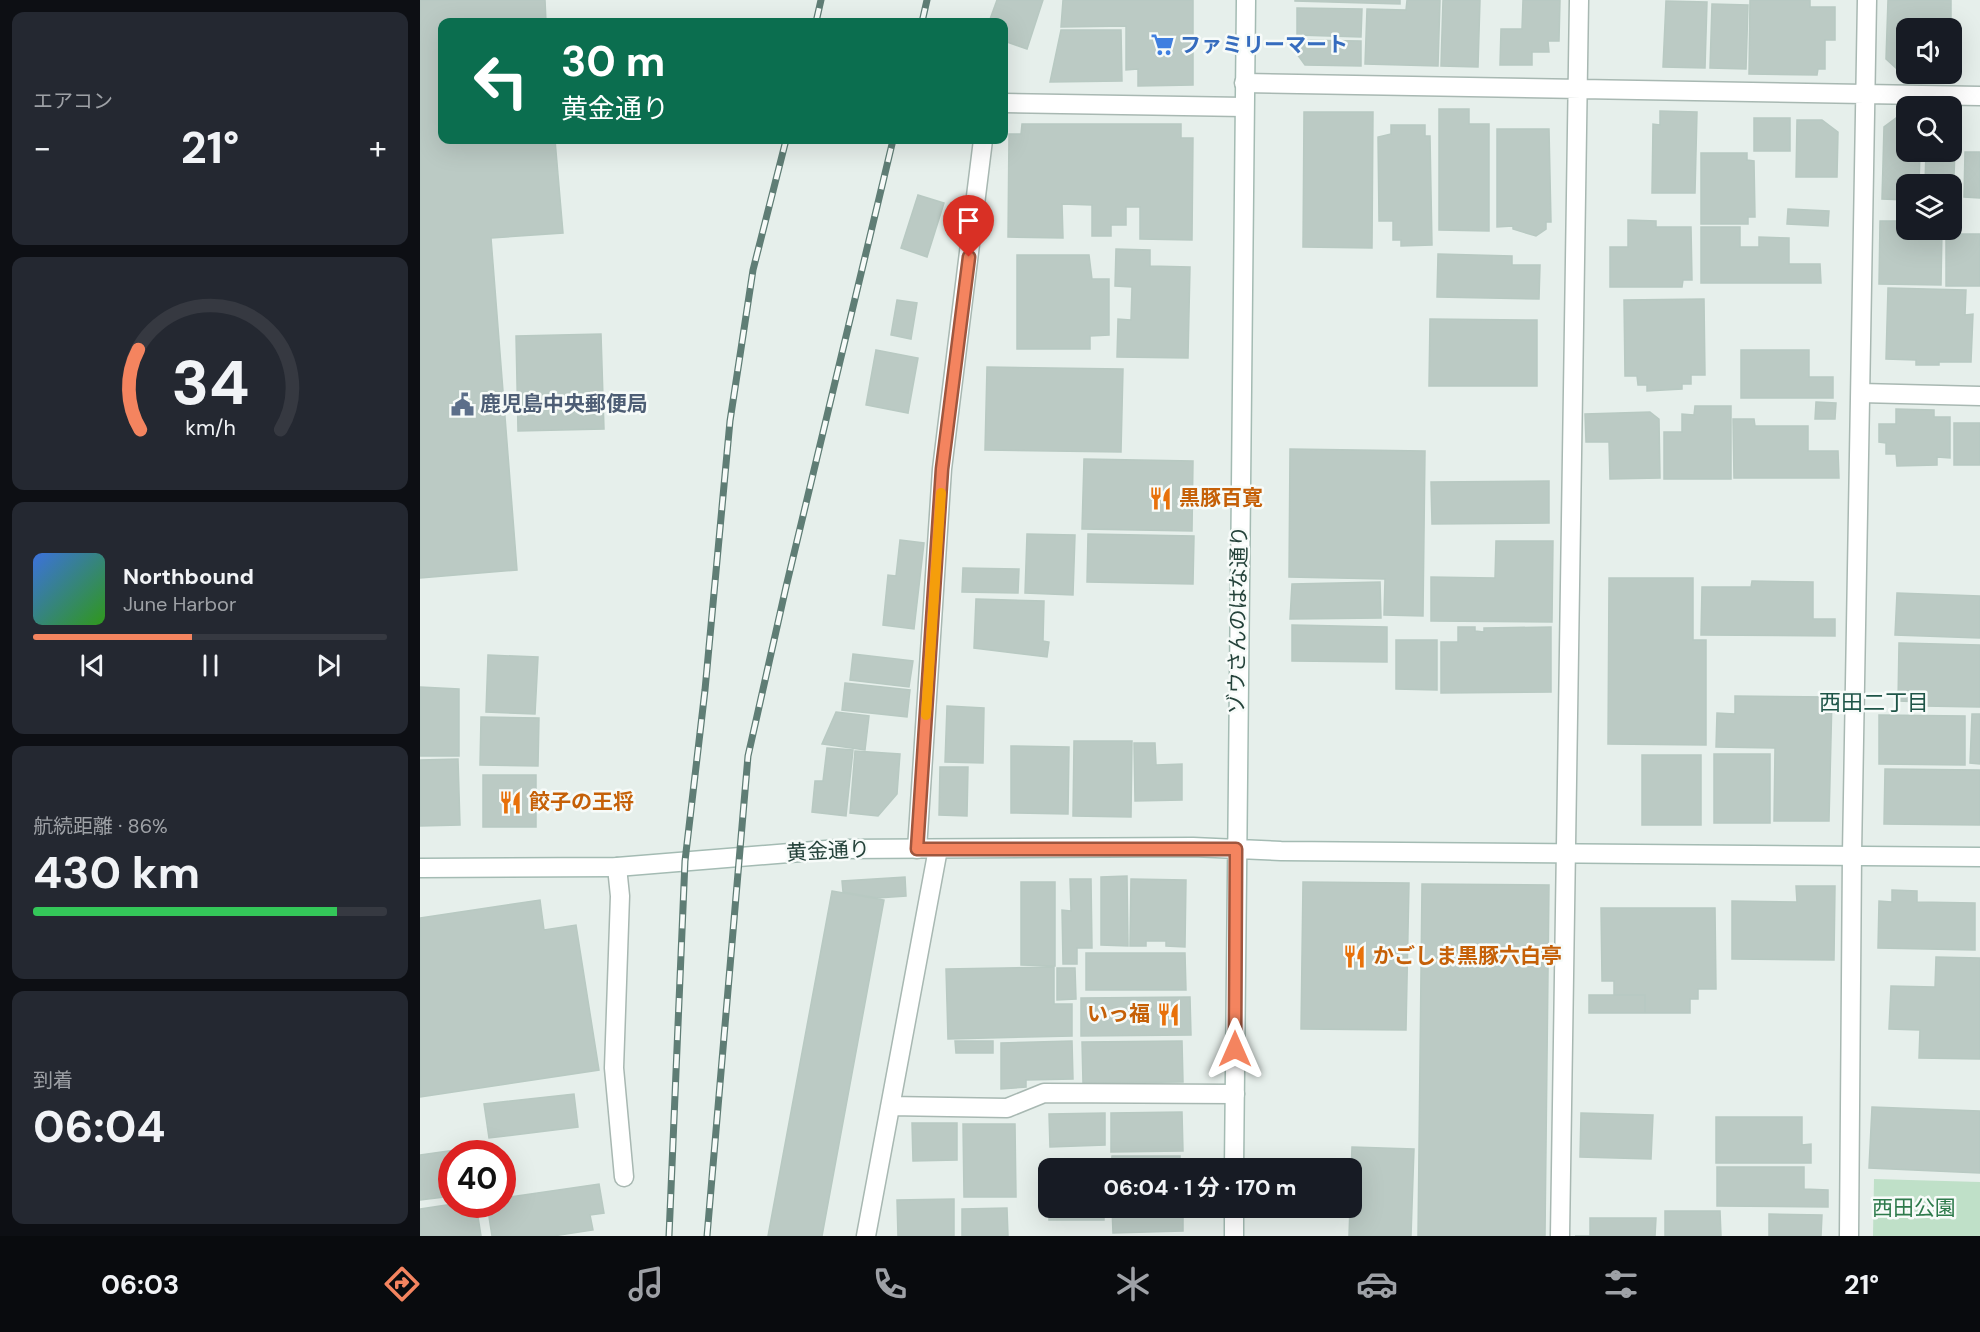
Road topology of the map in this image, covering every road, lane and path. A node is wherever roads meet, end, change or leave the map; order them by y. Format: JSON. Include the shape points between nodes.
{"nodes":[{"id":1,"x":1246,"y":0,"type":"edge"},
{"id":2,"x":1579,"y":0,"type":"edge"},
{"id":3,"x":1867,"y":0,"type":"edge"},
{"id":4,"x":1244,"y":83,"type":"junction"},
{"id":5,"x":1577,"y":89,"type":"junction"},
{"id":6,"x":1863,"y":95,"type":"junction"},
{"id":7,"x":1980,"y":96,"type":"edge"},
{"id":8,"x":1008,"y":103,"type":"edge"},
{"id":9,"x":1244,"y":107,"type":"junction"},
{"id":10,"x":983,"y":144,"type":"edge"},
{"id":11,"x":1861,"y":393,"type":"junction"},
{"id":12,"x":1980,"y":396,"type":"edge"},
{"id":13,"x":917,"y":849,"type":"junction"},
{"id":14,"x":938,"y":849,"type":"junction"},
{"id":15,"x":1236,"y":849,"type":"junction"},
{"id":16,"x":1566,"y":852,"type":"junction"},
{"id":17,"x":1852,"y":854,"type":"junction"},
{"id":18,"x":1980,"y":857,"type":"edge"},
{"id":19,"x":617,"y":867,"type":"junction"},
{"id":20,"x":420,"y":868,"type":"edge"},
{"id":21,"x":1235,"y":1094,"type":"junction"},
{"id":22,"x":890,"y":1106,"type":"junction"},
{"id":23,"x":1234,"y":1158,"type":"edge"},
{"id":24,"x":624,"y":1177,"type":"dead end"},
{"id":25,"x":1234,"y":1218,"type":"edge"},
{"id":26,"x":866,"y":1236,"type":"edge"},
{"id":27,"x":1234,"y":1236,"type":"edge"},
{"id":28,"x":1560,"y":1236,"type":"edge"},
{"id":29,"x":1849,"y":1236,"type":"edge"}],
"edges":[{"from":1,"to":4,"type":"street","name":"ゾウさんのはな通り"},
{"from":2,"to":5,"type":"street"},
{"from":3,"to":6,"type":"street"},
{"from":4,"to":5,"type":"street"},
{"from":4,"to":9,"type":"street","name":"ゾウさんのはな通り"},
{"from":5,"to":6,"type":"street"},
{"from":5,"to":16,"type":"street"},
{"from":6,"to":7,"type":"street"},
{"from":6,"to":11,"type":"street"},
{"from":8,"to":9,"type":"street"},
{"from":9,"to":15,"type":"street","name":"ゾウさんのはな通り"},
{"from":10,"to":13,"type":"street","via":[[942,469]]},
{"from":11,"to":12,"type":"street"},
{"from":11,"to":17,"type":"street"},
{"from":13,"to":14,"type":"street","name":"黄金通り"},
{"from":13,"to":19,"type":"street","name":"黄金通り","via":[[838,849]]},
{"from":14,"to":15,"type":"street","name":"黄金通り"},
{"from":14,"to":22,"type":"street"},
{"from":15,"to":16,"type":"street","name":"黄金通り"},
{"from":15,"to":21,"type":"street","name":"ゾウさんのはな通り"},
{"from":16,"to":17,"type":"street","name":"黄金通り"},
{"from":16,"to":28,"type":"street"},
{"from":17,"to":18,"type":"street","name":"黄金通り"},
{"from":17,"to":29,"type":"street"},
{"from":19,"to":20,"type":"street","name":"黄金通り"},
{"from":19,"to":24,"type":"street","via":[[620,896],[614,1068]]},
{"from":21,"to":22,"type":"street","via":[[1044,1093],[1007,1108]]},
{"from":21,"to":23,"type":"street","name":"ゾウさんのはな通り"},
{"from":22,"to":26,"type":"street"},
{"from":25,"to":27,"type":"street"}]}
